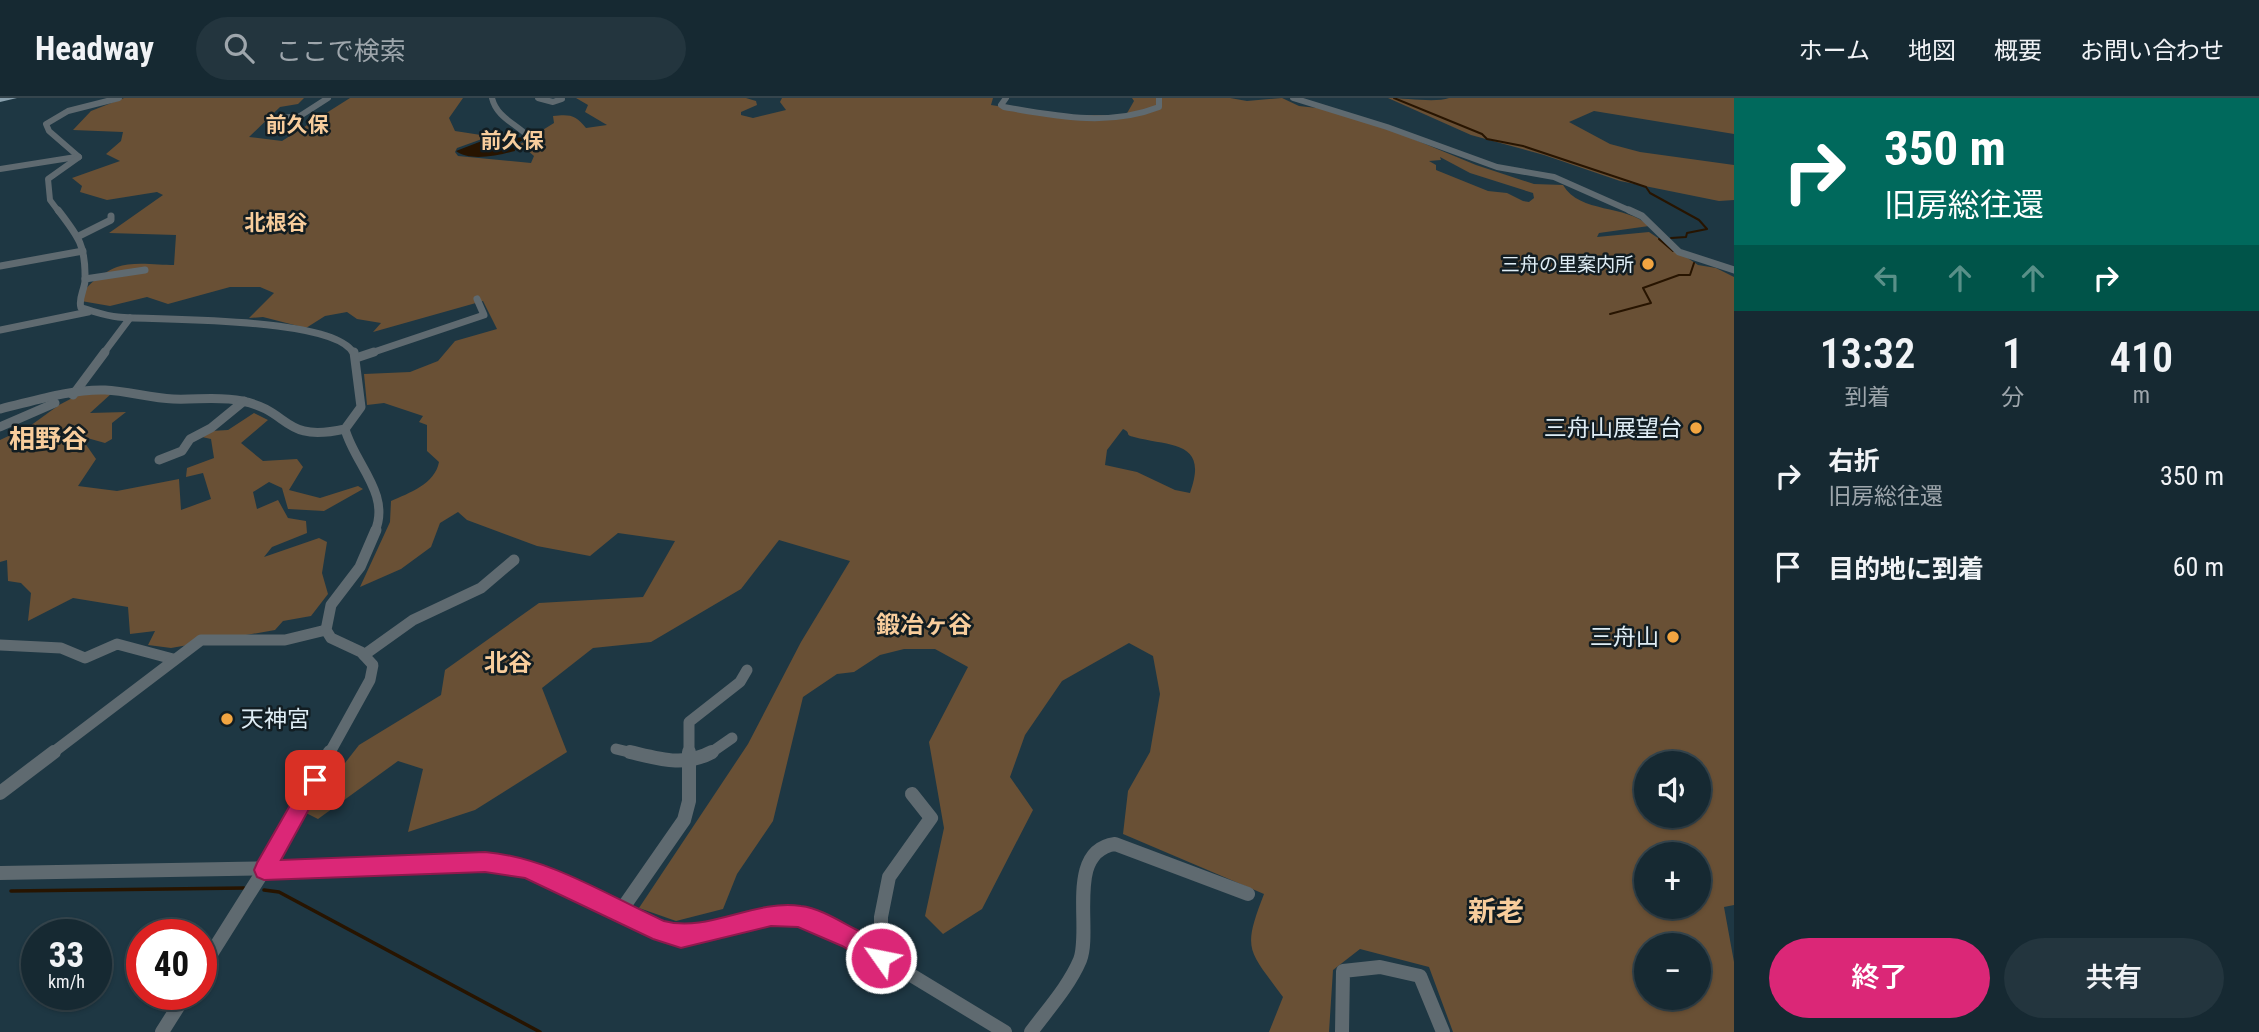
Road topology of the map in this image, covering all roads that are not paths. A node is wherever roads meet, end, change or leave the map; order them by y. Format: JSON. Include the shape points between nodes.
{"nodes":[{"id":1,"x":14,"y":98,"type":"edge"},
{"id":2,"x":119,"y":98,"type":"edge"},
{"id":3,"x":328,"y":98,"type":"edge"},
{"id":4,"x":492,"y":98,"type":"edge"},
{"id":5,"x":538,"y":98,"type":"edge"},
{"id":6,"x":1006,"y":98,"type":"edge"},
{"id":7,"x":1159,"y":98,"type":"edge"},
{"id":8,"x":1293,"y":98,"type":"edge"},
{"id":9,"x":562,"y":99,"type":"edge"},
{"id":10,"x":0,"y":100,"type":"edge"},
{"id":11,"x":281,"y":118,"type":"dead end"},
{"id":12,"x":536,"y":149,"type":"dead end"},
{"id":13,"x":79,"y":157,"type":"junction"},
{"id":14,"x":0,"y":169,"type":"edge"},
{"id":15,"x":111,"y":216,"type":"dead end"},
{"id":16,"x":79,"y":236,"type":"junction"},
{"id":17,"x":83,"y":251,"type":"junction"},
{"id":18,"x":0,"y":267,"type":"edge"},
{"id":19,"x":145,"y":270,"type":"dead end"},
{"id":20,"x":1734,"y":270,"type":"edge"},
{"id":21,"x":85,"y":279,"type":"junction"},
{"id":22,"x":477,"y":299,"type":"dead end"},
{"id":23,"x":88,"y":312,"type":"junction"},
{"id":24,"x":130,"y":318,"type":"junction"},
{"id":25,"x":0,"y":330,"type":"edge"},
{"id":26,"x":356,"y":358,"type":"junction"},
{"id":27,"x":75,"y":392,"type":"junction"},
{"id":28,"x":244,"y":401,"type":"junction"},
{"id":29,"x":0,"y":409,"type":"edge"},
{"id":30,"x":0,"y":427,"type":"edge"},
{"id":31,"x":345,"y":429,"type":"junction"},
{"id":32,"x":159,"y":460,"type":"dead end"},
{"id":33,"x":514,"y":560,"type":"dead end"},
{"id":34,"x":326,"y":630,"type":"junction"},
{"id":35,"x":0,"y":645,"type":"edge"},
{"id":36,"x":364,"y":655,"type":"junction"},
{"id":37,"x":173,"y":659,"type":"junction"},
{"id":38,"x":747,"y":670,"type":"dead end"},
{"id":39,"x":732,"y":738,"type":"dead end"},
{"id":40,"x":616,"y":749,"type":"dead end"},
{"id":41,"x":690,"y":764,"type":"junction"},
{"id":42,"x":0,"y":793,"type":"edge"},
{"id":43,"x":912,"y":794,"type":"dead end"},
{"id":44,"x":264,"y":870,"type":"junction"},
{"id":45,"x":0,"y":873,"type":"edge"},
{"id":46,"x":1248,"y":894,"type":"dead end"},
{"id":47,"x":620,"y":912,"type":"junction"},
{"id":48,"x":217,"y":945,"type":"edge"},
{"id":49,"x":881,"y":958,"type":"junction"},
{"id":50,"x":176,"y":1010,"type":"edge"},
{"id":51,"x":162,"y":1032,"type":"edge"},
{"id":52,"x":1005,"y":1032,"type":"edge"},
{"id":53,"x":1031,"y":1032,"type":"edge"},
{"id":54,"x":1342,"y":1032,"type":"edge"},
{"id":55,"x":1443,"y":1032,"type":"edge"}],
"edges":[{"from":1,"to":10,"type":"main road"},
{"from":2,"to":13,"type":"street","via":[[68,111],[46,124]]},
{"from":3,"to":11,"type":"street","via":[[300,116]]},
{"from":4,"to":12,"type":"street","via":[[510,125],[531,136]]},
{"from":5,"to":9,"type":"street","via":[[553,103]]},
{"from":6,"to":7,"type":"street","via":[[1004,107],[1094,118],[1141,114],[1159,107]]},
{"from":8,"to":20,"type":"street","via":[[1494,166],[1555,177],[1642,216],[1679,252]]},
{"from":13,"to":14,"type":"street"},
{"from":13,"to":16,"type":"street","via":[[48,179],[50,200]]},
{"from":15,"to":16,"type":"street","via":[[99,228]]},
{"from":16,"to":17,"type":"street"},
{"from":17,"to":18,"type":"street"},
{"from":17,"to":21,"type":"street"},
{"from":19,"to":21,"type":"street"},
{"from":21,"to":23,"type":"street","via":[[79,303]]},
{"from":22,"to":26,"type":"street","via":[[484,315]]},
{"from":23,"to":24,"type":"street"},
{"from":23,"to":25,"type":"street"},
{"from":24,"to":26,"type":"street","via":[[229,321],[333,336],[349,345]]},
{"from":24,"to":27,"type":"street"},
{"from":26,"to":31,"type":"street","via":[[361,407]]},
{"from":27,"to":28,"type":"street","via":[[112,389],[139,397]]},
{"from":27,"to":29,"type":"street"},
{"from":27,"to":30,"type":"street"},
{"from":28,"to":31,"type":"street","via":[[272,413],[303,435]]},
{"from":28,"to":32,"type":"street","via":[[190,439],[183,451]]},
{"from":31,"to":34,"type":"street","via":[[377,492],[378,524],[360,567],[331,605]]},
{"from":33,"to":36,"type":"street","via":[[481,588],[414,620]]},
{"from":34,"to":36,"type":"street","via":[[331,638]]},
{"from":34,"to":37,"type":"street","via":[[285,640],[201,640]]},
{"from":35,"to":37,"type":"street","via":[[61,648],[85,658],[117,644]]},
{"from":36,"to":44,"type":"street","via":[[373,665],[370,680]]},
{"from":37,"to":42,"type":"street"},
{"from":38,"to":41,"type":"street","via":[[740,682],[689,722]]},
{"from":39,"to":41,"type":"street"},
{"from":40,"to":41,"type":"street"},
{"from":41,"to":47,"type":"street","via":[[684,820]]},
{"from":43,"to":49,"type":"street","via":[[931,818],[889,877],[881,917]]},
{"from":44,"to":45,"type":"street"},
{"from":44,"to":47,"type":"street","via":[[508,864],[528,868]]},
{"from":44,"to":48,"type":"street"},
{"from":46,"to":53,"type":"street","via":[[1108,845],[1084,873],[1080,889],[1083,948],[1078,964]]},
{"from":47,"to":49,"type":"street","via":[[681,937],[771,915],[810,918]]},
{"from":49,"to":52,"type":"street"},
{"from":50,"to":51,"type":"street"},
{"from":54,"to":55,"type":"street","via":[[1343,971],[1380,967],[1420,976]]}]}
